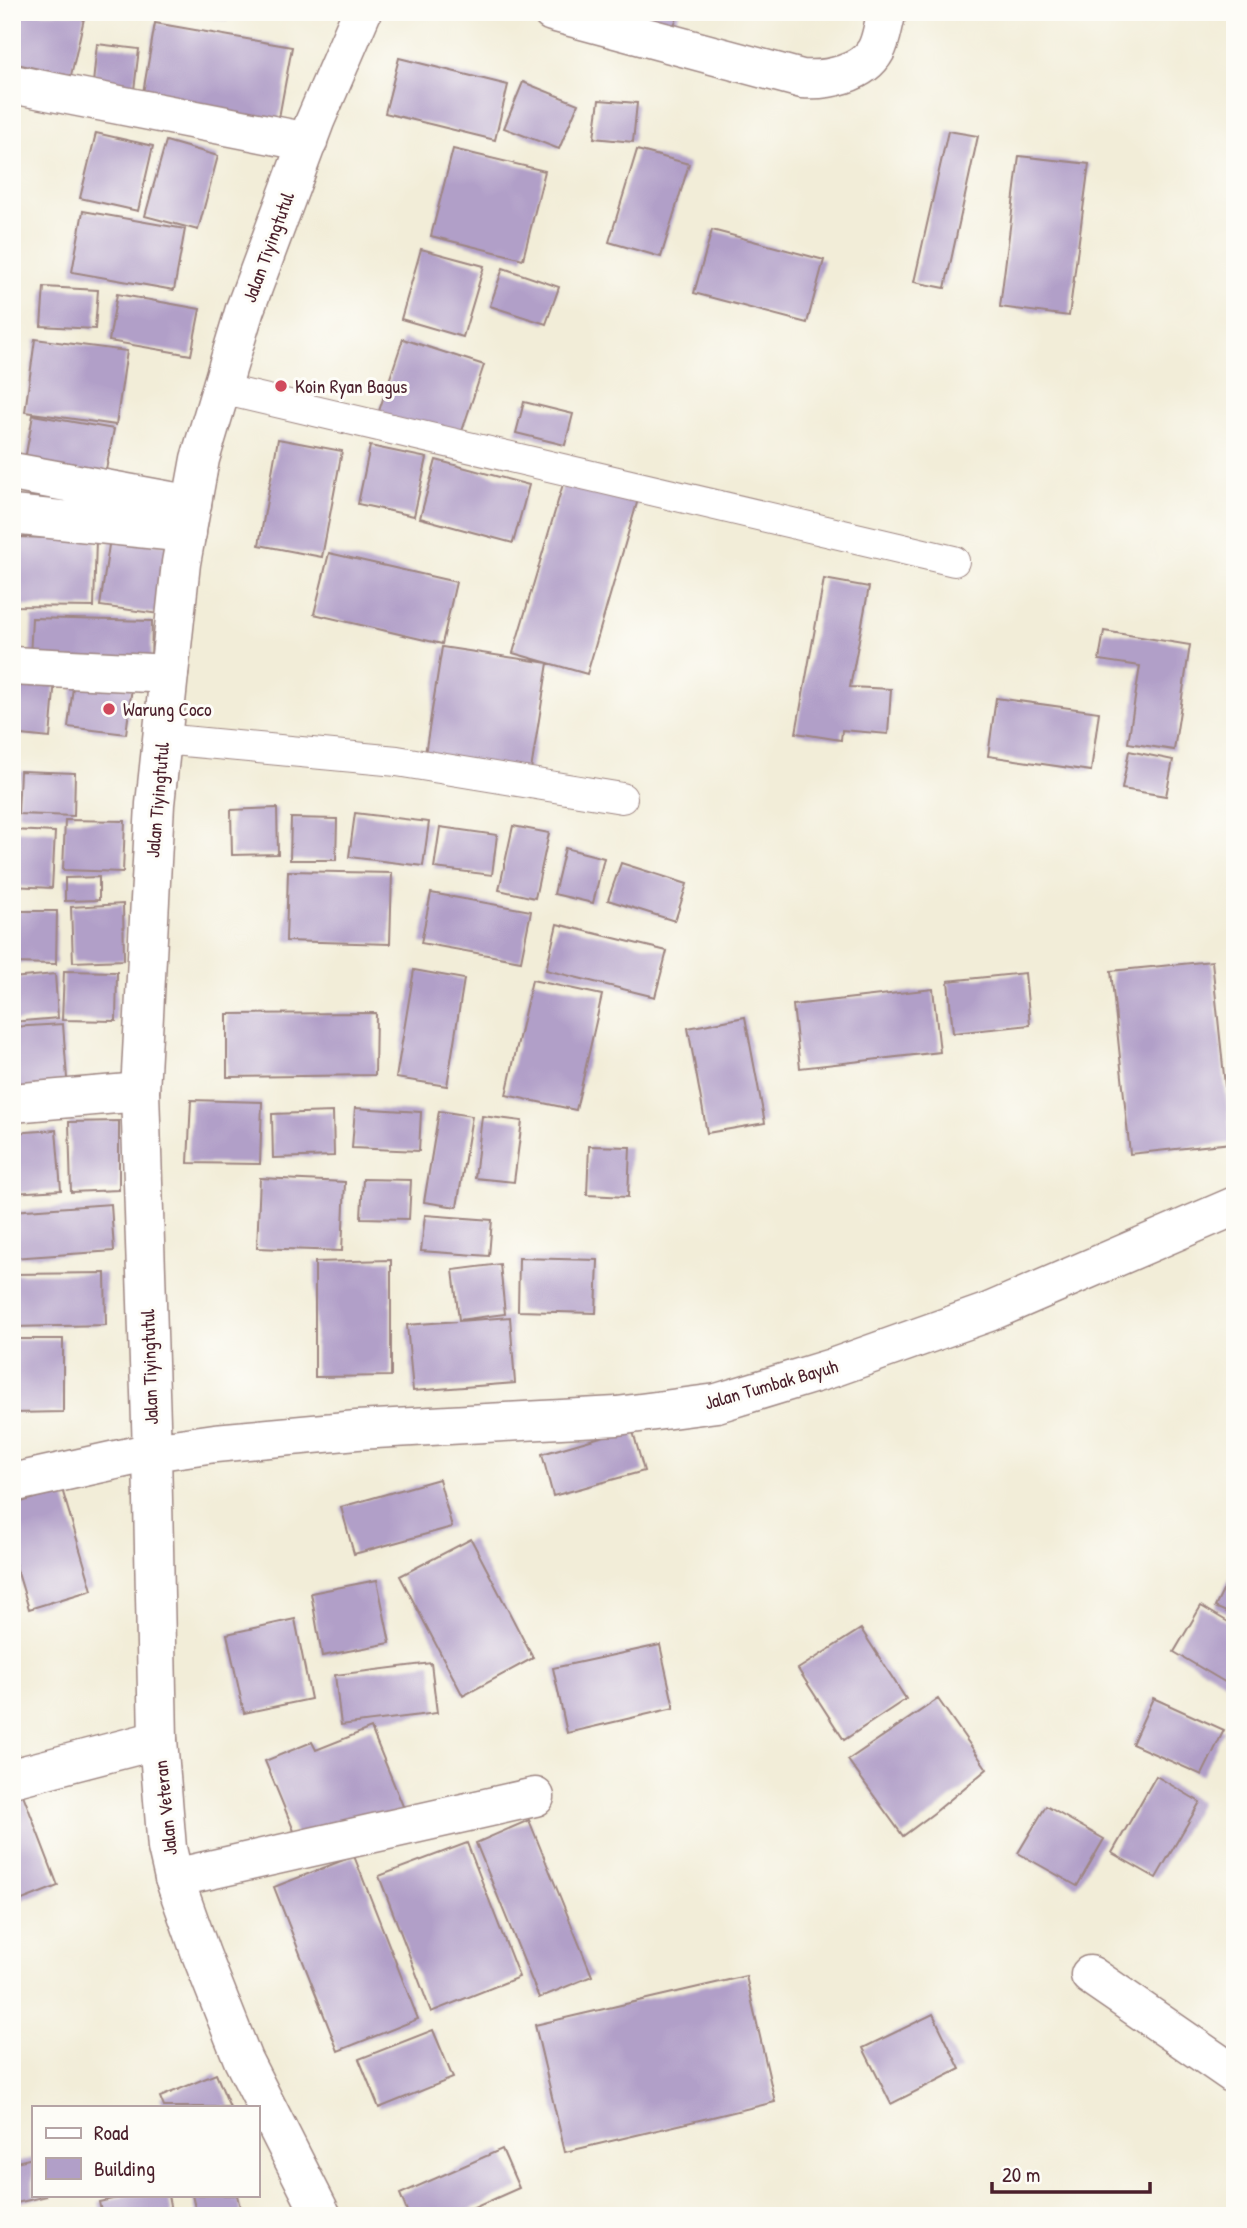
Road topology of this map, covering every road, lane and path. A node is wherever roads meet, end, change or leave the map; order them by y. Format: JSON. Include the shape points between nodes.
{"nodes":[{"id":1,"x":362,"y":12,"type":"edge"},
{"id":2,"x":552,"y":12,"type":"edge"},
{"id":3,"x":887,"y":12,"type":"edge"},
{"id":4,"x":12,"y":84,"type":"edge"},
{"id":5,"x":307,"y":142,"type":"junction"},
{"id":6,"x":221,"y":389,"type":"junction"},
{"id":7,"x":12,"y":471,"type":"edge"},
{"id":8,"x":12,"y":514,"type":"edge"},
{"id":9,"x":189,"y":519,"type":"junction"},
{"id":10,"x":954,"y":561,"type":"dead end"},
{"id":11,"x":12,"y":666,"type":"edge"},
{"id":12,"x":169,"y":674,"type":"junction"},
{"id":13,"x":162,"y":739,"type":"junction"},
{"id":14,"x":622,"y":798,"type":"dead end"},
{"id":15,"x":140,"y":1091,"type":"junction"},
{"id":16,"x":12,"y":1103,"type":"edge"},
{"id":17,"x":1235,"y":1206,"type":"edge"},
{"id":18,"x":152,"y":1452,"type":"junction"},
{"id":19,"x":12,"y":1483,"type":"edge"},
{"id":20,"x":158,"y":1740,"type":"junction"},
{"id":21,"x":12,"y":1778,"type":"edge"},
{"id":22,"x":535,"y":1797,"type":"dead end"},
{"id":23,"x":174,"y":1878,"type":"junction"},
{"id":24,"x":1090,"y":1975,"type":"dead end"},
{"id":25,"x":1235,"y":2075,"type":"edge"},
{"id":26,"x":322,"y":2216,"type":"edge"}],
"edges":[{"from":1,"to":5,"type":"street","name":"Jalan Tiyingtutul"},
{"from":2,"to":3,"type":"street","via":[[802,79],[823,80],[870,59]]},
{"from":4,"to":5,"type":"street"},
{"from":5,"to":6,"type":"street","name":"Jalan Tiyingtutul","via":[[245,309]]},
{"from":6,"to":9,"type":"street","name":"Jalan Tiyingtutul","via":[[200,459]]},
{"from":6,"to":10,"type":"lane"},
{"from":7,"to":9,"type":"street"},
{"from":8,"to":9,"type":"street"},
{"from":9,"to":12,"type":"street","name":"Jalan Tiyingtutul"},
{"from":11,"to":12,"type":"street"},
{"from":12,"to":13,"type":"street","name":"Jalan Tiyingtutul"},
{"from":13,"to":14,"type":"lane","via":[[397,761]]},
{"from":13,"to":15,"type":"street","name":"Jalan Tiyingtutul"},
{"from":15,"to":16,"type":"street"},
{"from":15,"to":18,"type":"street","name":"Jalan Tiyingtutul"},
{"from":17,"to":18,"type":"street","name":"Jalan Tumbak Bayuh","via":[[989,1312],[717,1403],[617,1416],[356,1430]]},
{"from":18,"to":19,"type":"street","name":"Jalan Tumbak Bayuh"},
{"from":18,"to":20,"type":"street","name":"Jalan Veteran"},
{"from":20,"to":21,"type":"street"},
{"from":20,"to":23,"type":"street","name":"Jalan Veteran"},
{"from":22,"to":23,"type":"street"},
{"from":23,"to":26,"type":"street","name":"Jalan Veteran","via":[[243,2060]]},
{"from":24,"to":25,"type":"street"}]}
